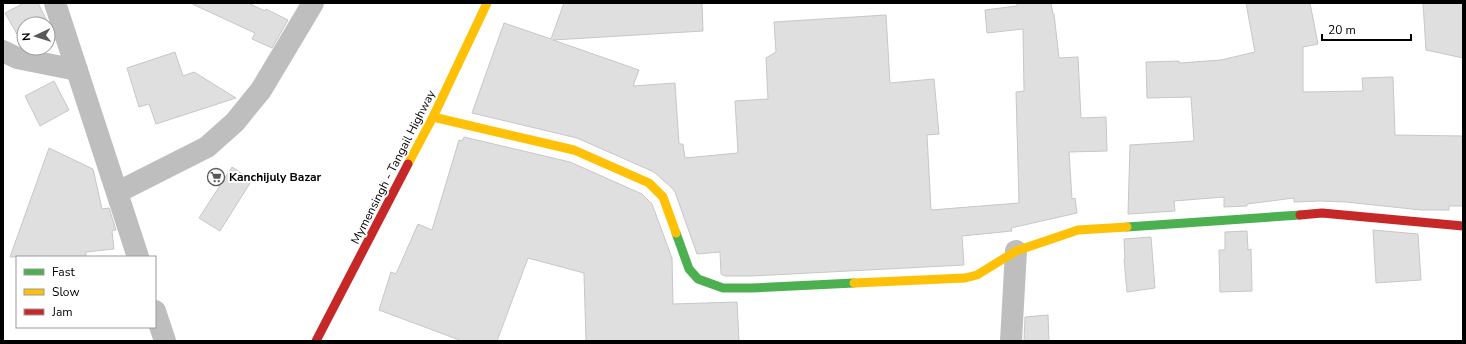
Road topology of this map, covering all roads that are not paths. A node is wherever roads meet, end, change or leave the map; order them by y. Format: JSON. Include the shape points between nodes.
{"nodes":[{"id":1,"x":55,"y":3,"type":"edge"},
{"id":2,"x":313,"y":3,"type":"edge"},
{"id":3,"x":487,"y":3,"type":"edge"},
{"id":4,"x":3,"y":51,"type":"edge"},
{"id":5,"x":77,"y":70,"type":"junction"},
{"id":6,"x":433,"y":117,"type":"junction"},
{"id":7,"x":118,"y":192,"type":"junction"},
{"id":8,"x":1463,"y":226,"type":"edge"},
{"id":9,"x":1016,"y":251,"type":"junction"},
{"id":10,"x":138,"y":256,"type":"edge"},
{"id":11,"x":156,"y":314,"type":"edge"},
{"id":12,"x":165,"y":341,"type":"edge"},
{"id":13,"x":316,"y":341,"type":"edge"},
{"id":14,"x":1011,"y":341,"type":"edge"}],
"edges":[{"from":1,"to":5,"type":"street"},
{"from":2,"to":7,"type":"street","via":[[261,90],[235,122],[207,147]]},
{"from":3,"to":6,"type":"main road","name":"Mymensingh - Tangail Highway"},
{"from":4,"to":5,"type":"street","via":[[17,58]]},
{"from":5,"to":7,"type":"street"},
{"from":6,"to":9,"type":"main road","via":[[574,150],[649,183],[663,197],[689,269],[698,279],[723,288],[965,278],[977,274]]},
{"from":6,"to":13,"type":"main road","name":"Mymensingh - Tangail Highway"},
{"from":7,"to":10,"type":"street"},
{"from":8,"to":9,"type":"main road","via":[[1322,213],[1078,230]]},
{"from":9,"to":14,"type":"street"},
{"from":11,"to":12,"type":"street"}]}
